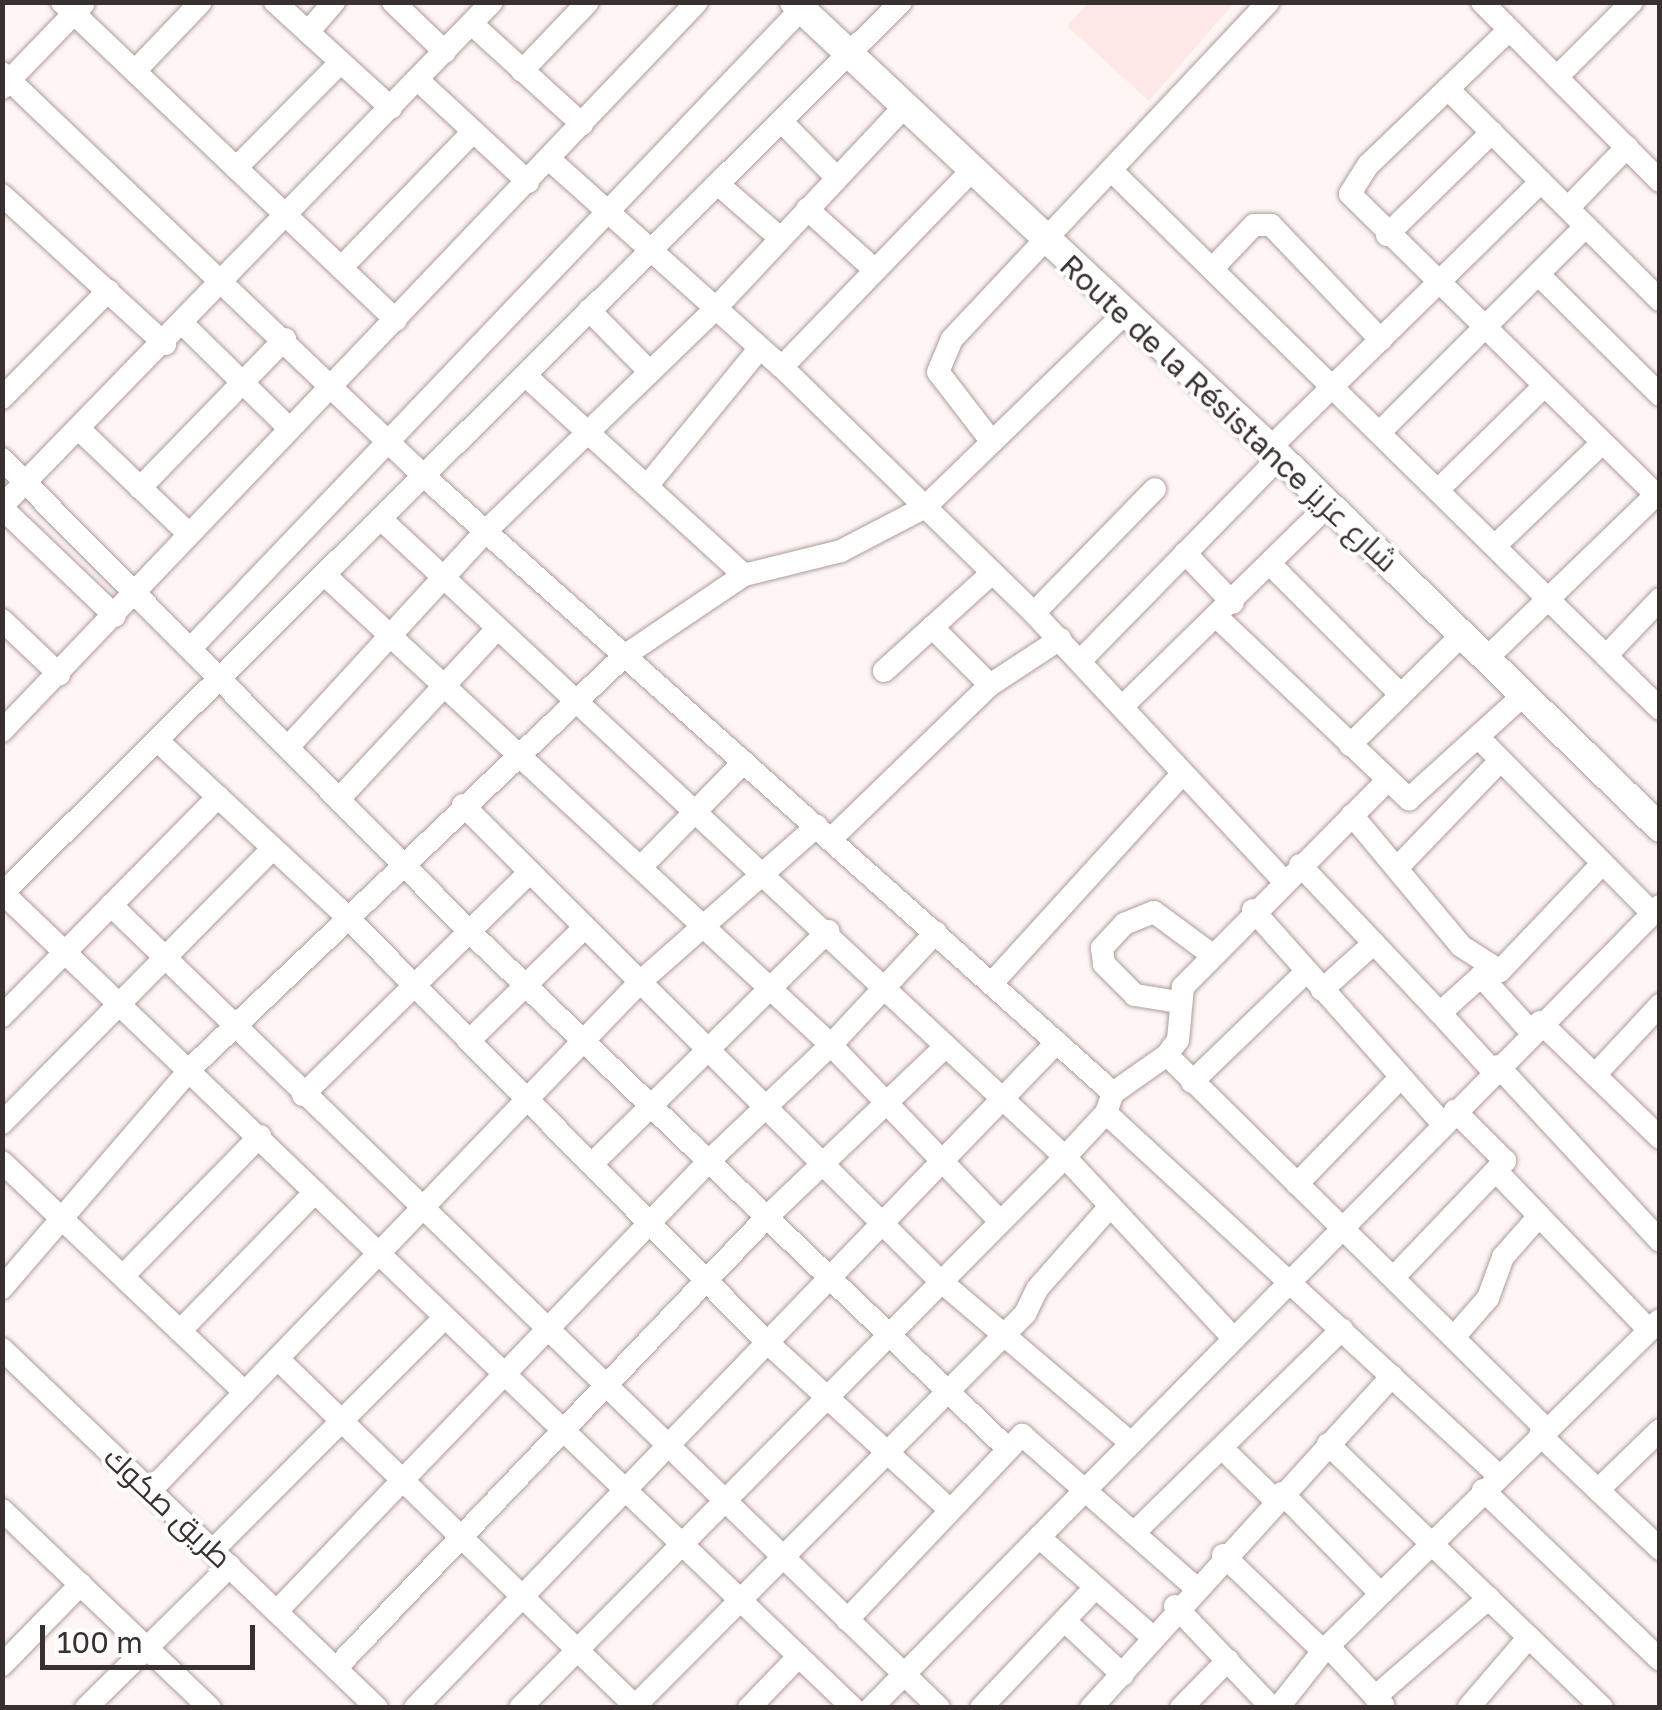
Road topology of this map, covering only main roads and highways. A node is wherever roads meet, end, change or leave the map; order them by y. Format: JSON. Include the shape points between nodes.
{"nodes":[{"id":1,"x":801,"y":5,"type":"edge"},
{"id":2,"x":1660,"y":828,"type":"edge"}],
"edges":[{"from":1,"to":2,"type":"main road","name":"Route de la Résistance شارع عزيز","via":[[1275,452]]}]}
